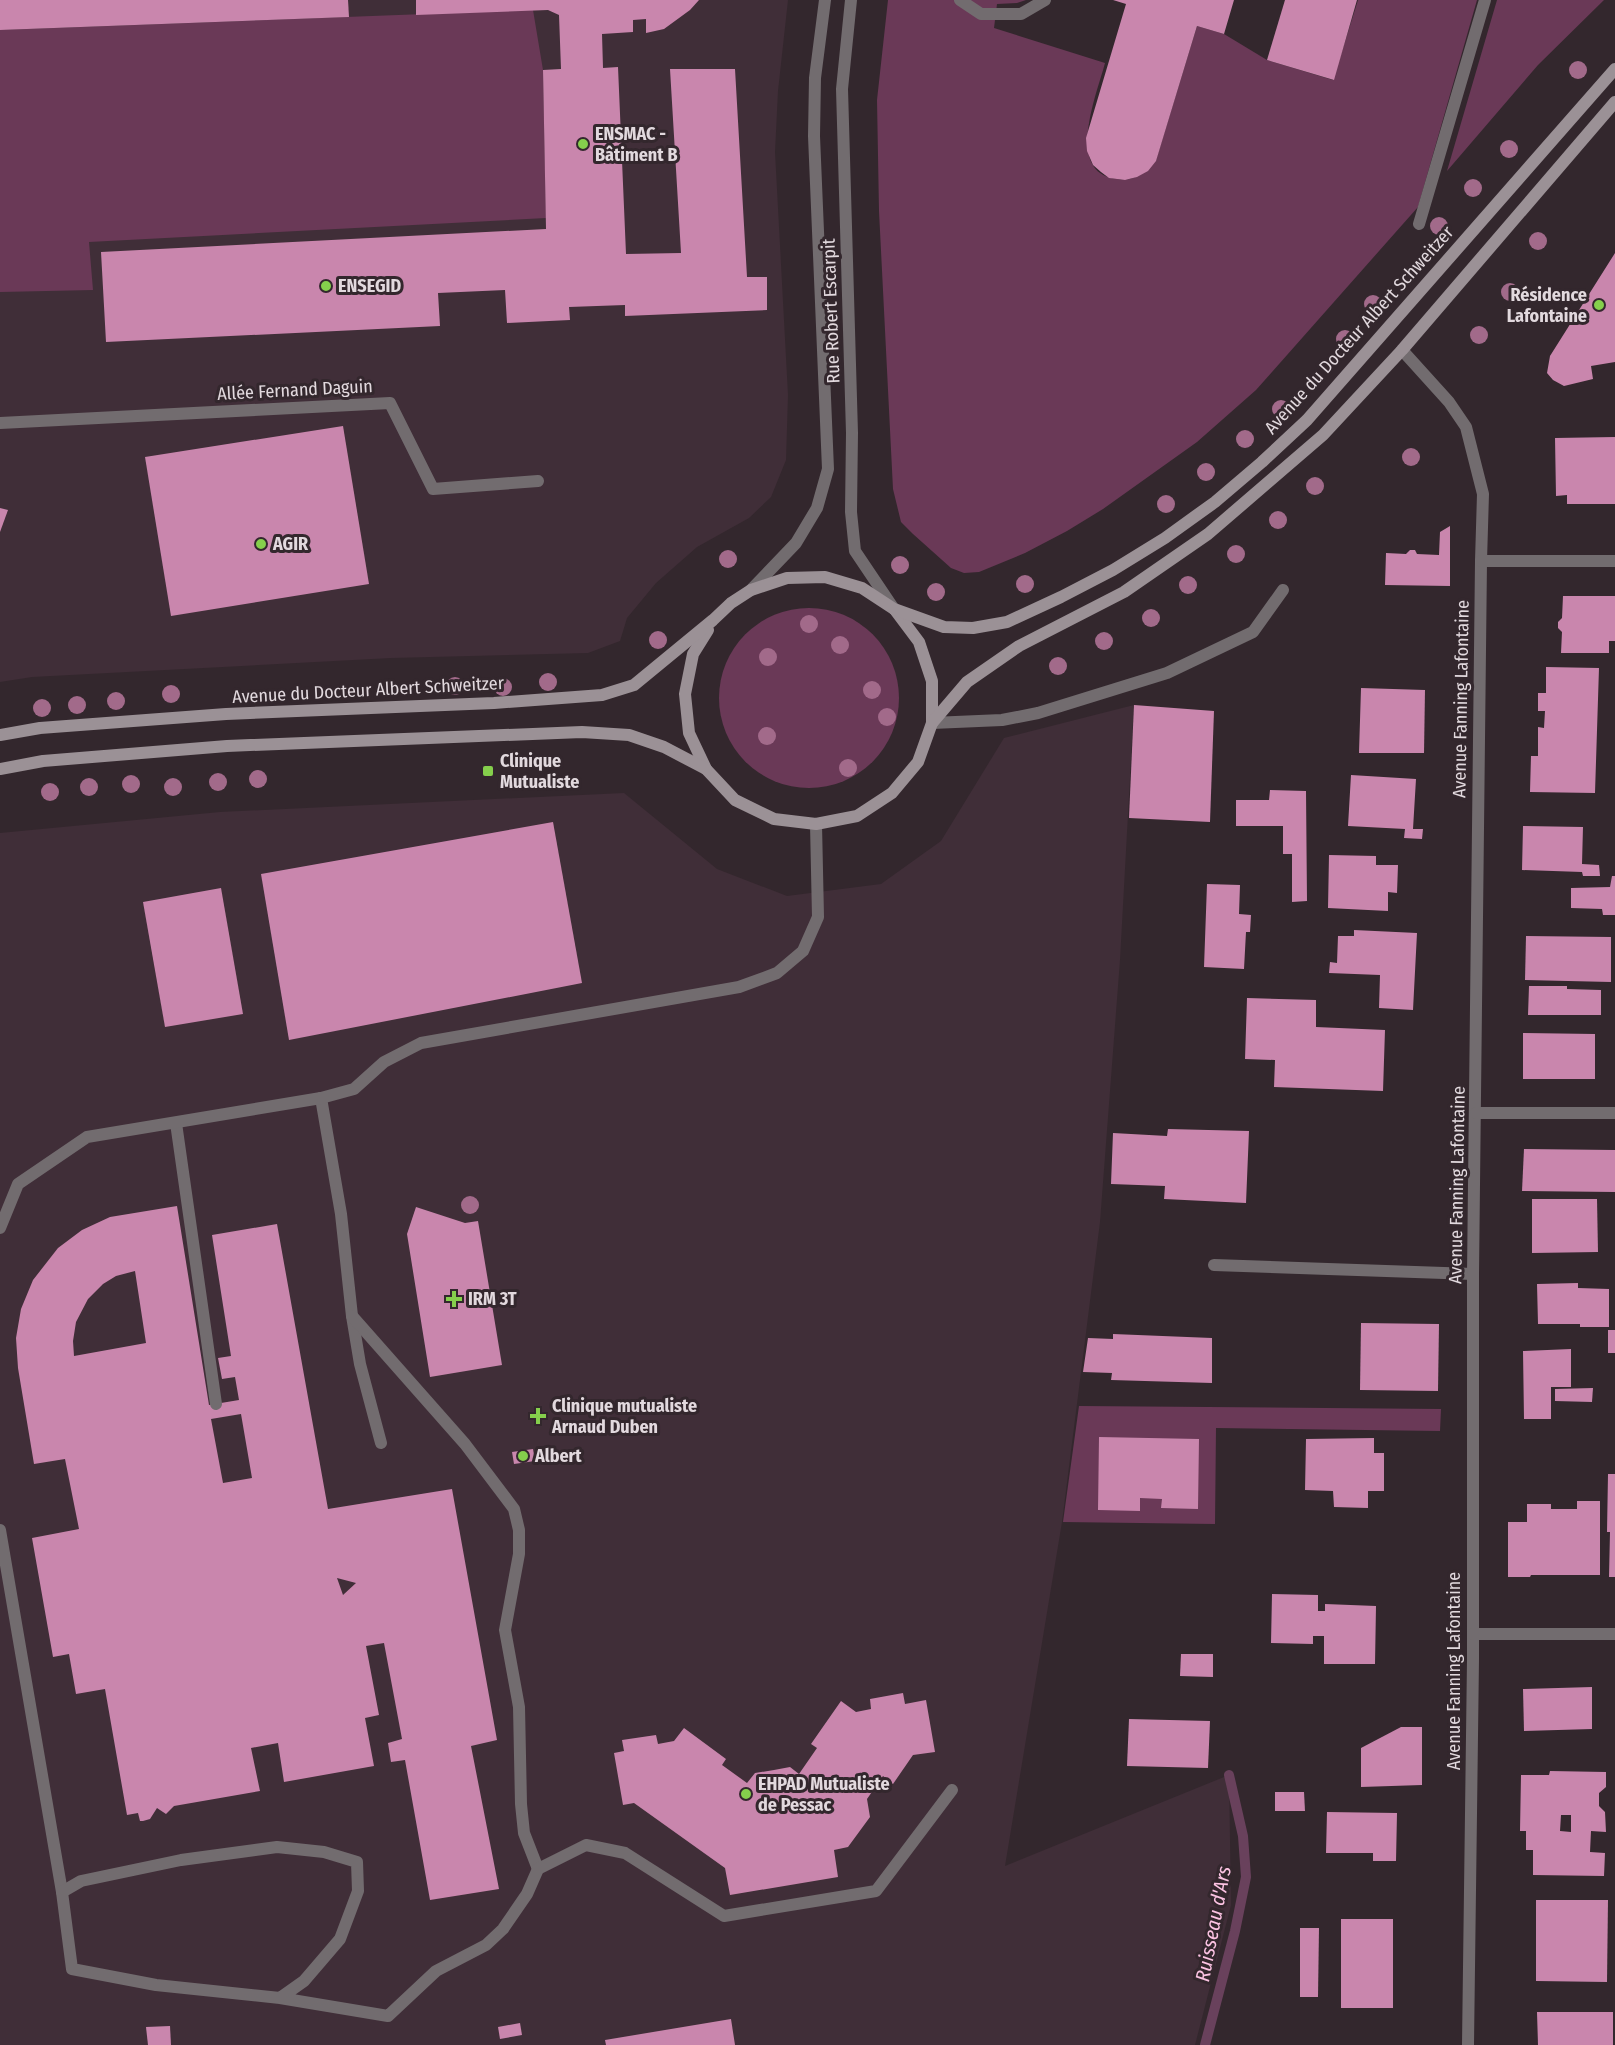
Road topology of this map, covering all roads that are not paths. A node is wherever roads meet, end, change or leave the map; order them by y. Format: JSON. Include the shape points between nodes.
{"nodes":[{"id":1,"x":825,"y":0,"type":"edge"},
{"id":2,"x":851,"y":0,"type":"edge"},
{"id":3,"x":960,"y":0,"type":"edge"},
{"id":4,"x":1045,"y":0,"type":"edge"},
{"id":5,"x":1485,"y":0,"type":"edge"},
{"id":6,"x":1615,"y":69,"type":"edge"},
{"id":7,"x":1615,"y":102,"type":"edge"},
{"id":8,"x":1419,"y":224,"type":"dead end"},
{"id":9,"x":1402,"y":350,"type":"junction"},
{"id":10,"x":0,"y":423,"type":"edge"},
{"id":11,"x":538,"y":481,"type":"dead end"},
{"id":12,"x":1481,"y":561,"type":"junction"},
{"id":13,"x":1615,"y":561,"type":"edge"},
{"id":14,"x":751,"y":590,"type":"junction"},
{"id":15,"x":1283,"y":590,"type":"dead end"},
{"id":16,"x":894,"y":609,"type":"junction"},
{"id":17,"x":713,"y":620,"type":"junction"},
{"id":18,"x":932,"y":723,"type":"junction"},
{"id":19,"x":0,"y":735,"type":"edge"},
{"id":20,"x":0,"y":769,"type":"edge"},
{"id":21,"x":706,"y":769,"type":"junction"},
{"id":22,"x":816,"y":824,"type":"junction"},
{"id":23,"x":321,"y":1098,"type":"junction"},
{"id":24,"x":1476,"y":1113,"type":"junction"},
{"id":25,"x":1615,"y":1113,"type":"edge"},
{"id":26,"x":176,"y":1123,"type":"junction"},
{"id":27,"x":0,"y":1228,"type":"edge"},
{"id":28,"x":1214,"y":1265,"type":"dead end"},
{"id":29,"x":1473,"y":1274,"type":"junction"},
{"id":30,"x":352,"y":1316,"type":"junction"},
{"id":31,"x":216,"y":1404,"type":"dead end"},
{"id":32,"x":381,"y":1443,"type":"dead end"},
{"id":33,"x":0,"y":1530,"type":"edge"},
{"id":34,"x":1473,"y":1634,"type":"junction"},
{"id":35,"x":1615,"y":1634,"type":"edge"},
{"id":36,"x":952,"y":1790,"type":"dead end"},
{"id":37,"x":538,"y":1869,"type":"junction"},
{"id":38,"x":62,"y":1892,"type":"junction"},
{"id":39,"x":280,"y":1998,"type":"junction"},
{"id":40,"x":1468,"y":2045,"type":"edge"}],
"edges":[{"from":1,"to":14,"type":"street","name":"Rue Robert Escarpit","via":[[815,78],[814,136],[828,469],[817,508],[796,543]]},
{"from":2,"to":16,"type":"street","name":"Rue Robert Escarpit","via":[[842,89],[851,512],[855,551]]},
{"from":3,"to":4,"type":"street","via":[[981,14],[1021,14]]},
{"from":5,"to":8,"type":"street"},
{"from":6,"to":16,"type":"main road","name":"Avenue du Docteur Albert Schweitzer","via":[[1307,420],[1215,502],[1113,570],[1007,621],[973,628],[944,627]]},
{"from":7,"to":9,"type":"main road","name":"Avenue du Docteur Albert Schweitzer"},
{"from":9,"to":12,"type":"street","name":"Avenue Fanning Lafontaine","via":[[1449,402],[1466,428],[1483,494]]},
{"from":9,"to":18,"type":"main road","name":"Avenue du Docteur Albert Schweitzer","via":[[1323,435],[1208,534],[1124,591],[1019,646],[967,682]]},
{"from":10,"to":11,"type":"street","name":"Allée Fernand Daguin","via":[[390,403],[433,489]]},
{"from":12,"to":13,"type":"street"},
{"from":12,"to":24,"type":"street","name":"Avenue Fanning Lafontaine"},
{"from":14,"to":16,"type":"main road","name":"Avenue du Docteur Albert Schweitzer","via":[[787,578],[825,577],[862,588]]},
{"from":14,"to":17,"type":"main road","name":"Avenue du Docteur Albert Schweitzer"},
{"from":15,"to":18,"type":"street","via":[[1253,632],[1167,673],[1038,713],[1002,720]]},
{"from":16,"to":18,"type":"main road","name":"Avenue du Docteur Albert Schweitzer","via":[[919,642],[932,681]]},
{"from":17,"to":19,"type":"main road","name":"Avenue du Docteur Albert Schweitzer","via":[[634,685],[602,695],[226,714],[40,728]]},
{"from":17,"to":21,"type":"main road","name":"Avenue du Docteur Albert Schweitzer","via":[[693,654],[685,694],[689,733]]},
{"from":18,"to":22,"type":"main road","name":"Avenue du Docteur Albert Schweitzer","via":[[918,762],[892,793],[857,816]]},
{"from":20,"to":21,"type":"main road","name":"Avenue du Docteur Albert Schweitzer","via":[[43,761],[227,746],[582,732],[629,735],[664,747]]},
{"from":21,"to":22,"type":"main road","name":"Avenue du Docteur Albert Schweitzer","via":[[735,800],[774,819]]},
{"from":22,"to":23,"type":"street","via":[[818,916],[803,951],[777,973],[739,987],[421,1043],[384,1062],[354,1089]]},
{"from":23,"to":26,"type":"street"},
{"from":23,"to":30,"type":"street","via":[[342,1214]]},
{"from":24,"to":25,"type":"street"},
{"from":24,"to":29,"type":"street","name":"Avenue Fanning Lafontaine"},
{"from":26,"to":27,"type":"street","via":[[87,1137],[18,1184]]},
{"from":26,"to":31,"type":"street"},
{"from":28,"to":29,"type":"street"},
{"from":29,"to":34,"type":"street","name":"Avenue Fanning Lafontaine"},
{"from":30,"to":32,"type":"street"},
{"from":30,"to":37,"type":"street","via":[[465,1444],[514,1509],[519,1554],[504,1629],[519,1707],[524,1833]]},
{"from":33,"to":38,"type":"street"},
{"from":34,"to":35,"type":"street"},
{"from":34,"to":40,"type":"street","name":"Avenue Fanning Lafontaine"},
{"from":36,"to":37,"type":"street","via":[[876,1891],[724,1916],[626,1853],[585,1845]]},
{"from":37,"to":39,"type":"street","via":[[528,1894],[503,1929],[486,1945],[436,1971],[388,2016]]},
{"from":38,"to":39,"type":"street","via":[[72,1969],[156,1984]]},
{"from":38,"to":39,"type":"street","via":[[81,1881],[181,1860],[277,1847],[324,1852],[357,1862],[358,1892],[340,1939],[304,1981]]}]}
